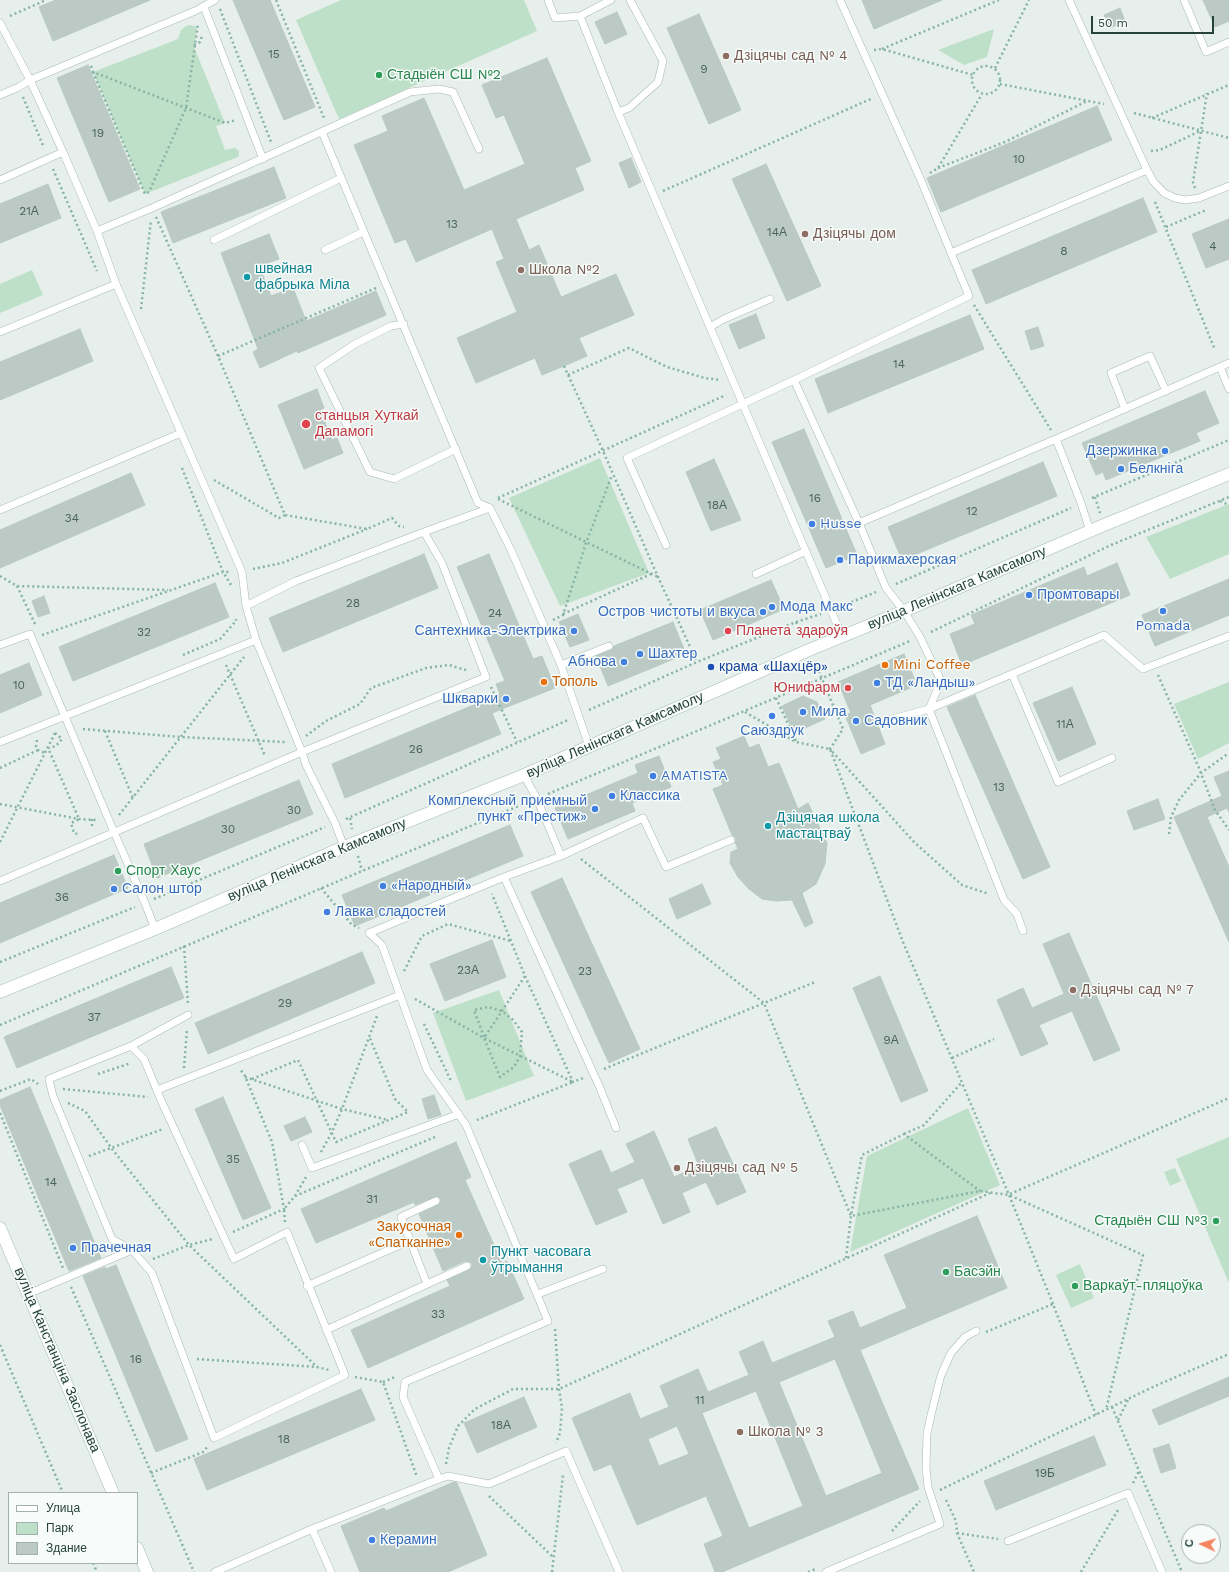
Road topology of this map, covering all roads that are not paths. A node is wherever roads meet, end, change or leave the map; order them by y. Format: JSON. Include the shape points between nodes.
{"nodes":[{"id":1,"x":215,"y":0,"type":"edge"},
{"id":2,"x":548,"y":0,"type":"edge"},
{"id":3,"x":611,"y":0,"type":"edge"},
{"id":4,"x":630,"y":0,"type":"edge"},
{"id":5,"x":840,"y":0,"type":"edge"},
{"id":6,"x":1069,"y":0,"type":"edge"},
{"id":7,"x":1184,"y":0,"type":"edge"},
{"id":8,"x":202,"y":8,"type":"junction"},
{"id":9,"x":580,"y":16,"type":"junction"},
{"id":10,"x":0,"y":23,"type":"edge"},
{"id":11,"x":1229,"y":42,"type":"edge"},
{"id":12,"x":30,"y":80,"type":"junction"},
{"id":13,"x":0,"y":95,"type":"edge"},
{"id":14,"x":618,"y":112,"type":"junction"},
{"id":15,"x":322,"y":132,"type":"junction"},
{"id":16,"x":479,"y":149,"type":"dead end"},
{"id":17,"x":63,"y":152,"type":"junction"},
{"id":18,"x":263,"y":159,"type":"junction"},
{"id":19,"x":1147,"y":170,"type":"junction"},
{"id":20,"x":341,"y":178,"type":"junction"},
{"id":21,"x":0,"y":180,"type":"edge"},
{"id":22,"x":1229,"y":186,"type":"edge"},
{"id":23,"x":97,"y":231,"type":"junction"},
{"id":24,"x":364,"y":232,"type":"junction"},
{"id":25,"x":214,"y":240,"type":"dead end"},
{"id":26,"x":325,"y":250,"type":"dead end"},
{"id":27,"x":951,"y":253,"type":"junction"},
{"id":28,"x":116,"y":284,"type":"junction"},
{"id":29,"x":770,"y":299,"type":"dead end"},
{"id":30,"x":404,"y":324,"type":"junction"},
{"id":31,"x":710,"y":327,"type":"junction"},
{"id":32,"x":0,"y":332,"type":"edge"},
{"id":33,"x":1229,"y":363,"type":"edge"},
{"id":34,"x":1220,"y":367,"type":"junction"},
{"id":35,"x":794,"y":380,"type":"junction"},
{"id":36,"x":1229,"y":389,"type":"edge"},
{"id":37,"x":1166,"y":391,"type":"junction"},
{"id":38,"x":743,"y":404,"type":"junction"},
{"id":39,"x":1125,"y":409,"type":"junction"},
{"id":40,"x":181,"y":433,"type":"junction"},
{"id":41,"x":1056,"y":439,"type":"junction"},
{"id":42,"x":456,"y":449,"type":"junction"},
{"id":43,"x":1229,"y":474,"type":"edge"},
{"id":44,"x":490,"y":508,"type":"junction"},
{"id":45,"x":0,"y":510,"type":"edge"},
{"id":46,"x":859,"y":523,"type":"junction"},
{"id":47,"x":1090,"y":531,"type":"junction"},
{"id":48,"x":424,"y":532,"type":"junction"},
{"id":49,"x":666,"y":545,"type":"dead end"},
{"id":50,"x":806,"y":551,"type":"junction"},
{"id":51,"x":756,"y":574,"type":"dead end"},
{"id":52,"x":246,"y":606,"type":"junction"},
{"id":53,"x":904,"y":611,"type":"junction"},
{"id":54,"x":842,"y":636,"type":"junction"},
{"id":55,"x":1229,"y":636,"type":"edge"},
{"id":56,"x":256,"y":640,"type":"junction"},
{"id":57,"x":0,"y":646,"type":"edge"},
{"id":58,"x":609,"y":646,"type":"dead end"},
{"id":59,"x":561,"y":664,"type":"junction"},
{"id":60,"x":1012,"y":674,"type":"junction"},
{"id":61,"x":929,"y":709,"type":"junction"},
{"id":62,"x":65,"y":716,"type":"junction"},
{"id":63,"x":888,"y":720,"type":"dead end"},
{"id":64,"x":0,"y":742,"type":"edge"},
{"id":65,"x":589,"y":746,"type":"junction"},
{"id":66,"x":302,"y":752,"type":"junction"},
{"id":67,"x":1112,"y":758,"type":"dead end"},
{"id":68,"x":524,"y":775,"type":"junction"},
{"id":69,"x":114,"y":832,"type":"junction"},
{"id":70,"x":732,"y":840,"type":"dead end"},
{"id":71,"x":344,"y":847,"type":"junction"},
{"id":72,"x":561,"y":856,"type":"junction"},
{"id":73,"x":504,"y":876,"type":"junction"},
{"id":74,"x":0,"y":881,"type":"edge"},
{"id":75,"x":155,"y":929,"type":"junction"},
{"id":76,"x":1023,"y":931,"type":"dead end"},
{"id":77,"x":0,"y":992,"type":"edge"},
{"id":78,"x":400,"y":995,"type":"junction"},
{"id":79,"x":188,"y":1014,"type":"dead end"},
{"id":80,"x":131,"y":1046,"type":"junction"},
{"id":81,"x":157,"y":1090,"type":"junction"},
{"id":82,"x":459,"y":1114,"type":"junction"},
{"id":83,"x":616,"y":1128,"type":"dead end"},
{"id":84,"x":302,"y":1145,"type":"dead end"},
{"id":85,"x":436,"y":1201,"type":"dead end"},
{"id":86,"x":0,"y":1228,"type":"edge"},
{"id":87,"x":409,"y":1241,"type":"junction"},
{"id":88,"x":132,"y":1250,"type":"junction"},
{"id":89,"x":467,"y":1266,"type":"dead end"},
{"id":90,"x":603,"y":1269,"type":"dead end"},
{"id":91,"x":426,"y":1284,"type":"junction"},
{"id":92,"x":307,"y":1286,"type":"junction"},
{"id":93,"x":28,"y":1294,"type":"junction"},
{"id":94,"x":538,"y":1294,"type":"junction"},
{"id":95,"x":326,"y":1330,"type":"junction"},
{"id":96,"x":976,"y":1331,"type":"road end"},
{"id":97,"x":439,"y":1479,"type":"junction"},
{"id":98,"x":113,"y":1492,"type":"edge"},
{"id":99,"x":312,"y":1529,"type":"junction"},
{"id":100,"x":1008,"y":1540,"type":"road end"},
{"id":101,"x":138,"y":1550,"type":"edge"},
{"id":102,"x":147,"y":1572,"type":"edge"},
{"id":103,"x":215,"y":1572,"type":"edge"},
{"id":104,"x":331,"y":1572,"type":"edge"},
{"id":105,"x":619,"y":1572,"type":"edge"},
{"id":106,"x":826,"y":1572,"type":"edge"},
{"id":107,"x":1162,"y":1572,"type":"edge"}],
"edges":[{"from":1,"to":8,"type":"lane"},
{"from":2,"to":9,"type":"lane","via":[[555,18]]},
{"from":3,"to":9,"type":"lane"},
{"from":4,"to":14,"type":"lane","via":[[662,61],[658,82],[629,108]]},
{"from":5,"to":27,"type":"lane"},
{"from":6,"to":19,"type":"lane"},
{"from":7,"to":11,"type":"lane","via":[[1206,52]]},
{"from":8,"to":12,"type":"lane"},
{"from":8,"to":18,"type":"lane"},
{"from":9,"to":14,"type":"lane"},
{"from":10,"to":12,"type":"lane"},
{"from":12,"to":13,"type":"lane"},
{"from":12,"to":17,"type":"lane"},
{"from":14,"to":31,"type":"lane"},
{"from":15,"to":16,"type":"lane","via":[[410,92],[439,89],[453,92]]},
{"from":15,"to":18,"type":"lane"},
{"from":15,"to":20,"type":"lane"},
{"from":17,"to":21,"type":"lane"},
{"from":17,"to":23,"type":"lane"},
{"from":18,"to":23,"type":"lane"},
{"from":19,"to":22,"type":"lane","via":[[1164,193],[1185,200],[1200,198]]},
{"from":19,"to":27,"type":"lane"},
{"from":20,"to":24,"type":"lane"},
{"from":20,"to":25,"type":"lane"},
{"from":23,"to":28,"type":"lane"},
{"from":24,"to":26,"type":"lane"},
{"from":24,"to":30,"type":"lane"},
{"from":27,"to":35,"type":"lane","via":[[969,296]]},
{"from":28,"to":32,"type":"lane"},
{"from":28,"to":40,"type":"lane"},
{"from":29,"to":31,"type":"lane"},
{"from":30,"to":42,"type":"lane"},
{"from":30,"to":42,"type":"lane","via":[[391,326],[355,344],[319,368],[370,472],[394,480]]},
{"from":31,"to":38,"type":"lane"},
{"from":33,"to":34,"type":"lane"},
{"from":34,"to":36,"type":"lane"},
{"from":34,"to":37,"type":"lane"},
{"from":35,"to":38,"type":"lane"},
{"from":35,"to":46,"type":"lane"},
{"from":37,"to":39,"type":"lane"},
{"from":37,"to":39,"type":"lane","via":[[1150,356],[1111,373]]},
{"from":38,"to":49,"type":"lane","via":[[627,458]]},
{"from":38,"to":50,"type":"lane"},
{"from":39,"to":41,"type":"lane"},
{"from":40,"to":45,"type":"lane"},
{"from":40,"to":52,"type":"lane","via":[[242,572]]},
{"from":41,"to":46,"type":"lane"},
{"from":41,"to":47,"type":"lane"},
{"from":42,"to":44,"type":"lane","via":[[478,503]]},
{"from":43,"to":47,"type":"main road","name":"вуліца Ленінскага Камсамолу"},
{"from":44,"to":48,"type":"lane"},
{"from":44,"to":59,"type":"lane"},
{"from":46,"to":53,"type":"lane","via":[[886,588]]},
{"from":47,"to":53,"type":"main road","name":"вуліца Ленінскага Камсамолу"},
{"from":48,"to":52,"type":"lane","via":[[296,581]]},
{"from":48,"to":66,"type":"lane","via":[[442,563],[486,677]]},
{"from":50,"to":51,"type":"lane"},
{"from":50,"to":54,"type":"lane"},
{"from":52,"to":56,"type":"lane"},
{"from":53,"to":54,"type":"main road","name":"вуліца Ленінскага Камсамолу"},
{"from":53,"to":61,"type":"lane","via":[[941,681]]},
{"from":54,"to":65,"type":"main road","name":"вуліца Ленінскага Камсамолу"},
{"from":55,"to":60,"type":"lane","via":[[1143,669],[1104,635]]},
{"from":56,"to":62,"type":"lane"},
{"from":56,"to":66,"type":"lane"},
{"from":57,"to":62,"type":"lane","via":[[30,634]]},
{"from":58,"to":59,"type":"lane"},
{"from":59,"to":65,"type":"lane"},
{"from":60,"to":61,"type":"lane"},
{"from":60,"to":67,"type":"lane","via":[[1058,782]]},
{"from":61,"to":63,"type":"lane"},
{"from":61,"to":76,"type":"lane","via":[[1004,900],[1018,914]]},
{"from":62,"to":64,"type":"lane"},
{"from":62,"to":69,"type":"lane"},
{"from":65,"to":68,"type":"main road","name":"вуліца Ленінскага Камсамолу"},
{"from":66,"to":69,"type":"lane"},
{"from":66,"to":71,"type":"lane"},
{"from":68,"to":71,"type":"main road","name":"вуліца Ленінскага Камсамолу"},
{"from":68,"to":72,"type":"lane"},
{"from":69,"to":74,"type":"lane"},
{"from":69,"to":75,"type":"lane"},
{"from":70,"to":72,"type":"lane","via":[[666,867],[643,818]]},
{"from":71,"to":75,"type":"main road","name":"вуліца Ленінскага Камсамолу"},
{"from":72,"to":73,"type":"lane"},
{"from":73,"to":78,"type":"lane","via":[[369,933],[382,945]]},
{"from":73,"to":83,"type":"lane"},
{"from":75,"to":77,"type":"main road","name":"вуліца Ленінскага Камсамолу"},
{"from":78,"to":81,"type":"lane"},
{"from":78,"to":82,"type":"lane","via":[[428,1070]]},
{"from":79,"to":80,"type":"lane"},
{"from":80,"to":81,"type":"lane","via":[[144,1059]]},
{"from":80,"to":88,"type":"lane","via":[[49,1079],[53,1096],[112,1239]]},
{"from":81,"to":92,"type":"lane","via":[[234,1259],[287,1232]]},
{"from":82,"to":84,"type":"lane","via":[[312,1168]]},
{"from":82,"to":94,"type":"lane","via":[[466,1124]]},
{"from":85,"to":87,"type":"lane","via":[[401,1217]]},
{"from":86,"to":93,"type":"main road","name":"вуліца Канстанціна Заслонава"},
{"from":87,"to":91,"type":"lane"},
{"from":87,"to":92,"type":"lane"},
{"from":88,"to":93,"type":"lane"},
{"from":88,"to":95,"type":"lane","via":[[152,1273],[214,1438],[345,1375]]},
{"from":89,"to":91,"type":"lane"},
{"from":90,"to":94,"type":"lane"},
{"from":91,"to":95,"type":"lane"},
{"from":92,"to":95,"type":"lane"},
{"from":93,"to":98,"type":"main road","name":"вуліца Канстанціна Заслонава"},
{"from":94,"to":97,"type":"lane","via":[[548,1321],[405,1382],[403,1397]]},
{"from":96,"to":106,"type":"lane","via":[[965,1337],[951,1354],[941,1376],[927,1434],[927,1496],[940,1524]]},
{"from":97,"to":99,"type":"lane"},
{"from":97,"to":105,"type":"lane","via":[[448,1476],[489,1484],[566,1451]]},
{"from":99,"to":103,"type":"lane"},
{"from":99,"to":104,"type":"lane"},
{"from":100,"to":107,"type":"lane","via":[[1128,1493]]},
{"from":101,"to":102,"type":"main road"}]}
